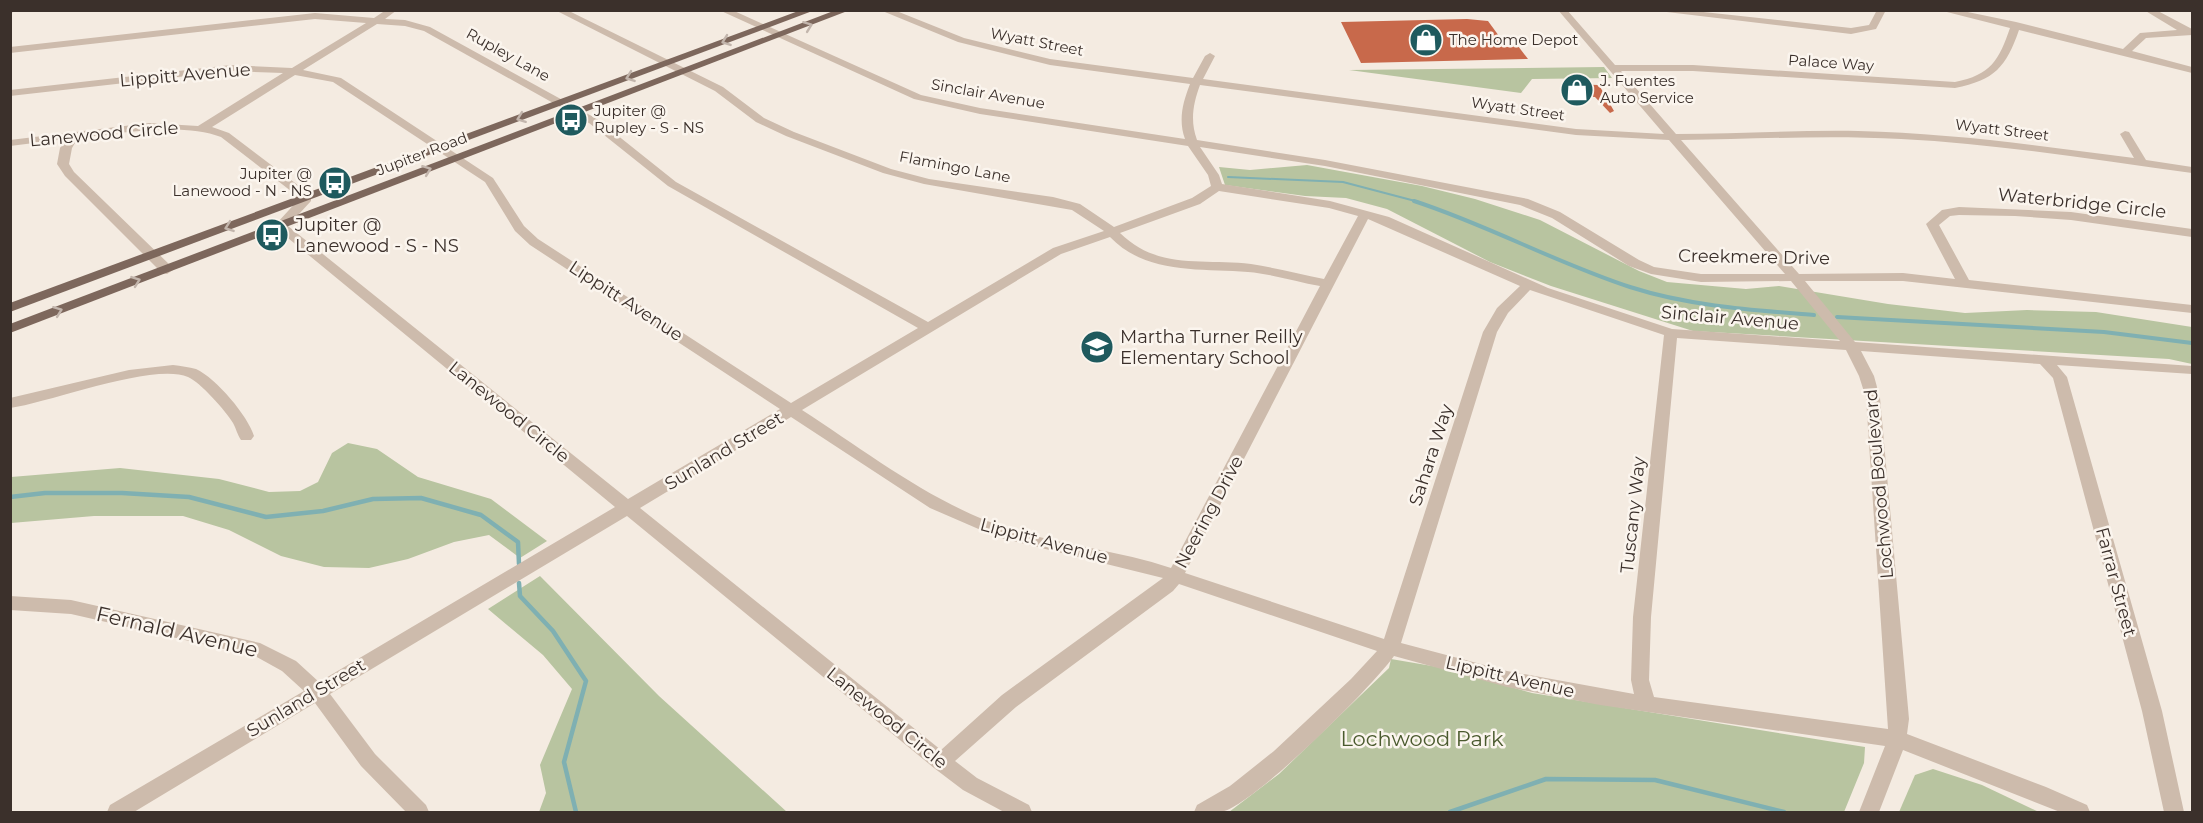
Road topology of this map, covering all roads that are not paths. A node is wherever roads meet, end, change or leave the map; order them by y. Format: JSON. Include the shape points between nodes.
{"nodes":[{"id":1,"x":393,"y":10,"type":"edge"},
{"id":2,"x":559,"y":10,"type":"edge"},
{"id":3,"x":723,"y":10,"type":"edge"},
{"id":4,"x":811,"y":10,"type":"edge"},
{"id":5,"x":846,"y":10,"type":"edge"},
{"id":6,"x":884,"y":10,"type":"edge"},
{"id":7,"x":1562,"y":10,"type":"edge"},
{"id":8,"x":1654,"y":10,"type":"edge"},
{"id":9,"x":1882,"y":10,"type":"edge"},
{"id":10,"x":1943,"y":10,"type":"edge"},
{"id":11,"x":2148,"y":10,"type":"edge"},
{"id":12,"x":379,"y":20,"type":"junction"},
{"id":13,"x":2016,"y":25,"type":"junction"},
{"id":14,"x":762,"y":27,"type":"junction"},
{"id":15,"x":2189,"y":32,"type":"edge"},
{"id":16,"x":781,"y":36,"type":"junction"},
{"id":17,"x":10,"y":50,"type":"edge"},
{"id":18,"x":2126,"y":52,"type":"junction"},
{"id":19,"x":1210,"y":56,"type":"dead end"},
{"id":20,"x":667,"y":63,"type":"junction"},
{"id":21,"x":1612,"y":68,"type":"junction"},
{"id":22,"x":2193,"y":70,"type":"edge"},
{"id":23,"x":296,"y":72,"type":"junction"},
{"id":24,"x":685,"y":72,"type":"junction"},
{"id":25,"x":1196,"y":81,"type":"junction"},
{"id":26,"x":10,"y":93,"type":"edge"},
{"id":27,"x":561,"y":103,"type":"junction"},
{"id":28,"x":579,"y":113,"type":"junction"},
{"id":29,"x":202,"y":128,"type":"junction"},
{"id":30,"x":2125,"y":134,"type":"dead end"},
{"id":31,"x":75,"y":135,"type":"junction"},
{"id":32,"x":1671,"y":137,"type":"junction"},
{"id":33,"x":1192,"y":142,"type":"junction"},
{"id":34,"x":10,"y":143,"type":"edge"},
{"id":35,"x":441,"y":148,"type":"junction"},
{"id":36,"x":457,"y":159,"type":"junction"},
{"id":37,"x":2142,"y":163,"type":"junction"},
{"id":38,"x":2193,"y":170,"type":"edge"},
{"id":39,"x":1217,"y":188,"type":"junction"},
{"id":40,"x":307,"y":198,"type":"junction"},
{"id":41,"x":347,"y":201,"type":"junction"},
{"id":42,"x":1365,"y":214,"type":"junction"},
{"id":43,"x":250,"y":219,"type":"junction"},
{"id":44,"x":281,"y":226,"type":"junction"},
{"id":45,"x":1109,"y":231,"type":"junction"},
{"id":46,"x":2193,"y":233,"type":"edge"},
{"id":47,"x":153,"y":255,"type":"junction"},
{"id":48,"x":167,"y":270,"type":"junction"},
{"id":49,"x":1794,"y":278,"type":"junction"},
{"id":50,"x":1328,"y":284,"type":"junction"},
{"id":51,"x":1964,"y":284,"type":"junction"},
{"id":52,"x":1528,"y":285,"type":"junction"},
{"id":53,"x":10,"y":308,"type":"edge"},
{"id":54,"x":2193,"y":309,"type":"edge"},
{"id":55,"x":928,"y":328,"type":"junction"},
{"id":56,"x":10,"y":329,"type":"edge"},
{"id":57,"x":1671,"y":333,"type":"junction"},
{"id":58,"x":1853,"y":346,"type":"junction"},
{"id":59,"x":2043,"y":358,"type":"junction"},
{"id":60,"x":2193,"y":370,"type":"edge"},
{"id":61,"x":10,"y":403,"type":"edge"},
{"id":62,"x":793,"y":410,"type":"junction"},
{"id":63,"x":246,"y":436,"type":"dead end"},
{"id":64,"x":627,"y":509,"type":"junction"},
{"id":65,"x":1175,"y":576,"type":"junction"},
{"id":66,"x":10,"y":603,"type":"edge"},
{"id":67,"x":1390,"y":648,"type":"junction"},
{"id":68,"x":317,"y":691,"type":"junction"},
{"id":69,"x":1645,"y":701,"type":"junction"},
{"id":70,"x":1898,"y":739,"type":"junction"},
{"id":71,"x":941,"y":762,"type":"junction"},
{"id":72,"x":117,"y":813,"type":"edge"},
{"id":73,"x":419,"y":813,"type":"edge"},
{"id":74,"x":1022,"y":813,"type":"edge"},
{"id":75,"x":1204,"y":813,"type":"edge"},
{"id":76,"x":1869,"y":813,"type":"edge"},
{"id":77,"x":2080,"y":813,"type":"edge"},
{"id":78,"x":2174,"y":813,"type":"edge"}],
"edges":[{"from":1,"to":12,"type":"street"},
{"from":2,"to":20,"type":"street","name":"Flamingo Lane"},
{"from":3,"to":14,"type":"street","name":"Sinclair Avenue"},
{"from":4,"to":14,"type":"main road","name":"Jupiter Road"},
{"from":16,"to":5,"type":"main road","name":"Jupiter Road","one_way":true},
{"from":6,"to":25,"type":"street","name":"Wyatt Street","via":[[961,40],[1024,57]]},
{"from":7,"to":21,"type":"street","name":"Lochwood Boulevard"},
{"from":8,"to":9,"type":"street","via":[[1851,31],[1873,27]]},
{"from":10,"to":13,"type":"street"},
{"from":11,"to":15,"type":"street"},
{"from":12,"to":17,"type":"street","name":"Rupley Lane","via":[[306,17]]},
{"from":12,"to":23,"type":"street"},
{"from":12,"to":27,"type":"street","name":"Rupley Lane","via":[[427,29]]},
{"from":13,"to":18,"type":"street"},
{"from":13,"to":21,"type":"street","name":"Palace Way","via":[[1997,69],[1986,78],[1955,85],[1694,68]]},
{"from":14,"to":16,"type":"street","name":"Sinclair Avenue"},
{"from":14,"to":20,"type":"main road","name":"Jupiter Road","one_way":true},
{"from":15,"to":18,"type":"street","via":[[2143,35]]},
{"from":16,"to":24,"type":"main road","name":"Jupiter Road"},
{"from":16,"to":33,"type":"street","name":"Sinclair Avenue","via":[[871,79],[928,100]]},
{"from":18,"to":22,"type":"street"},
{"from":19,"to":25,"type":"street"},
{"from":20,"to":24,"type":"street","name":"Flamingo Lane"},
{"from":20,"to":27,"type":"main road","name":"Jupiter Road","one_way":true},
{"from":21,"to":32,"type":"street","name":"Lochwood Boulevard"},
{"from":23,"to":26,"type":"street","name":"Lippitt Avenue","via":[[231,68]]},
{"from":23,"to":29,"type":"street"},
{"from":23,"to":35,"type":"street","name":"Lippitt Avenue","via":[[337,80]]},
{"from":24,"to":28,"type":"main road","name":"Jupiter Road"},
{"from":24,"to":45,"type":"street","name":"Flamingo Lane","via":[[730,96],[760,120],[887,171],[928,182],[1061,203],[1089,213]]},
{"from":25,"to":32,"type":"street","name":"Wyatt Street","via":[[1576,132]]},
{"from":25,"to":33,"type":"street","via":[[1187,108],[1186,126]]},
{"from":27,"to":28,"type":"street","name":"Rupley Lane"},
{"from":27,"to":35,"type":"main road","name":"Jupiter Road","one_way":true},
{"from":28,"to":36,"type":"main road","name":"Jupiter Road"},
{"from":28,"to":55,"type":"street","name":"Rupley Lane","via":[[621,140],[672,184]]},
{"from":29,"to":31,"type":"street","name":"Lanewood Circle","via":[[149,126]]},
{"from":29,"to":40,"type":"street","name":"Lanewood Circle","via":[[225,135]]},
{"from":30,"to":37,"type":"street"},
{"from":31,"to":34,"type":"street","name":"Lanewood Circle"},
{"from":31,"to":47,"type":"street","via":[[66,148],[63,164],[69,174]]},
{"from":32,"to":37,"type":"street","name":"Wyatt Street","via":[[1871,134],[1962,140]]},
{"from":32,"to":49,"type":"street","name":"Lochwood Boulevard"},
{"from":33,"to":39,"type":"street","via":[[1214,175]]},
{"from":33,"to":49,"type":"street","name":"Creekmere Drive","via":[[1524,202],[1556,215],[1634,263],[1669,274]]},
{"from":35,"to":36,"type":"street","name":"Lippitt Avenue"},
{"from":35,"to":40,"type":"main road","name":"Jupiter Road"},
{"from":41,"to":36,"type":"main road","name":"Jupiter Road","one_way":true},
{"from":36,"to":62,"type":"street","name":"Lippitt Avenue","via":[[489,180],[519,228],[534,242]]},
{"from":37,"to":38,"type":"street","name":"Wyatt Street"},
{"from":39,"to":42,"type":"street","name":"Sinclair Avenue"},
{"from":39,"to":45,"type":"street","name":"Sunland Street","via":[[1177,209]]},
{"from":40,"to":41,"type":"main road"},
{"from":40,"to":43,"type":"main road","name":"Jupiter Road"},
{"from":40,"to":44,"type":"street"},
{"from":41,"to":44,"type":"main road","name":"Jupiter Road"},
{"from":42,"to":50,"type":"street","name":"Neering Drive"},
{"from":42,"to":52,"type":"street","name":"Sinclair Avenue","via":[[1404,227]]},
{"from":43,"to":44,"type":"main road"},
{"from":43,"to":47,"type":"main road","name":"Jupiter Road","one_way":true},
{"from":44,"to":48,"type":"main road","name":"Jupiter Road"},
{"from":44,"to":64,"type":"street","name":"Lanewood Circle"},
{"from":45,"to":50,"type":"street","name":"Flamingo Lane","via":[[1143,255],[1170,263],[1251,268]]},
{"from":45,"to":55,"type":"street","name":"Sunland Street","via":[[1057,251]]},
{"from":46,"to":51,"type":"street","name":"Waterbridge Circle","via":[[2046,214],[1946,213],[1932,224]]},
{"from":47,"to":48,"type":"street"},
{"from":47,"to":53,"type":"main road","name":"Jupiter Road"},
{"from":56,"to":48,"type":"main road","name":"Jupiter Road","one_way":true},
{"from":49,"to":51,"type":"street","name":"Creekmere Drive","via":[[1903,277]]},
{"from":49,"to":58,"type":"street","name":"Lochwood Boulevard"},
{"from":50,"to":65,"type":"street","name":"Neering Drive"},
{"from":51,"to":54,"type":"street","name":"Creekmere Drive"},
{"from":52,"to":57,"type":"street","name":"Sinclair Avenue"},
{"from":52,"to":67,"type":"street","name":"Sahara Way","via":[[1502,311],[1490,333]]},
{"from":55,"to":62,"type":"street","name":"Sunland Street"},
{"from":57,"to":58,"type":"street","name":"Sinclair Avenue"},
{"from":57,"to":69,"type":"street","name":"Tuscany Way","via":[[1642,617],[1640,680]]},
{"from":58,"to":59,"type":"street","name":"Sinclair Avenue"},
{"from":58,"to":70,"type":"street","name":"Lochwood Boulevard","via":[[1868,375],[1874,398]]},
{"from":59,"to":60,"type":"street","name":"Sinclair Avenue"},
{"from":59,"to":78,"type":"street","name":"Farrar Street","via":[[2060,376],[2152,711]]},
{"from":61,"to":63,"type":"street","via":[[173,369],[199,377],[243,422]]},
{"from":62,"to":64,"type":"street","name":"Sunland Street"},
{"from":62,"to":65,"type":"street","name":"Lippitt Avenue","via":[[936,504],[978,525]]},
{"from":64,"to":68,"type":"street","name":"Sunland Street"},
{"from":64,"to":71,"type":"street","name":"Lanewood Circle"},
{"from":65,"to":67,"type":"street","name":"Lippitt Avenue"},
{"from":65,"to":71,"type":"street","name":"Neering Drive","via":[[1167,586],[1009,701]]},
{"from":66,"to":68,"type":"street","name":"Fernald Avenue","via":[[71,607],[241,644],[289,666]]},
{"from":67,"to":69,"type":"street","name":"Lippitt Avenue","via":[[1507,679],[1600,697]]},
{"from":67,"to":75,"type":"street","via":[[1363,680],[1263,776]]},
{"from":68,"to":72,"type":"street","name":"Sunland Street"},
{"from":68,"to":73,"type":"street","name":"Fernald Avenue","via":[[368,760]]},
{"from":69,"to":70,"type":"street","name":"Lippitt Avenue"},
{"from":70,"to":76,"type":"street","name":"Lochwood Boulevard"},
{"from":70,"to":77,"type":"street","name":"Lippitt Avenue"},
{"from":71,"to":74,"type":"street","name":"Lanewood Circle","via":[[970,784]]}]}
